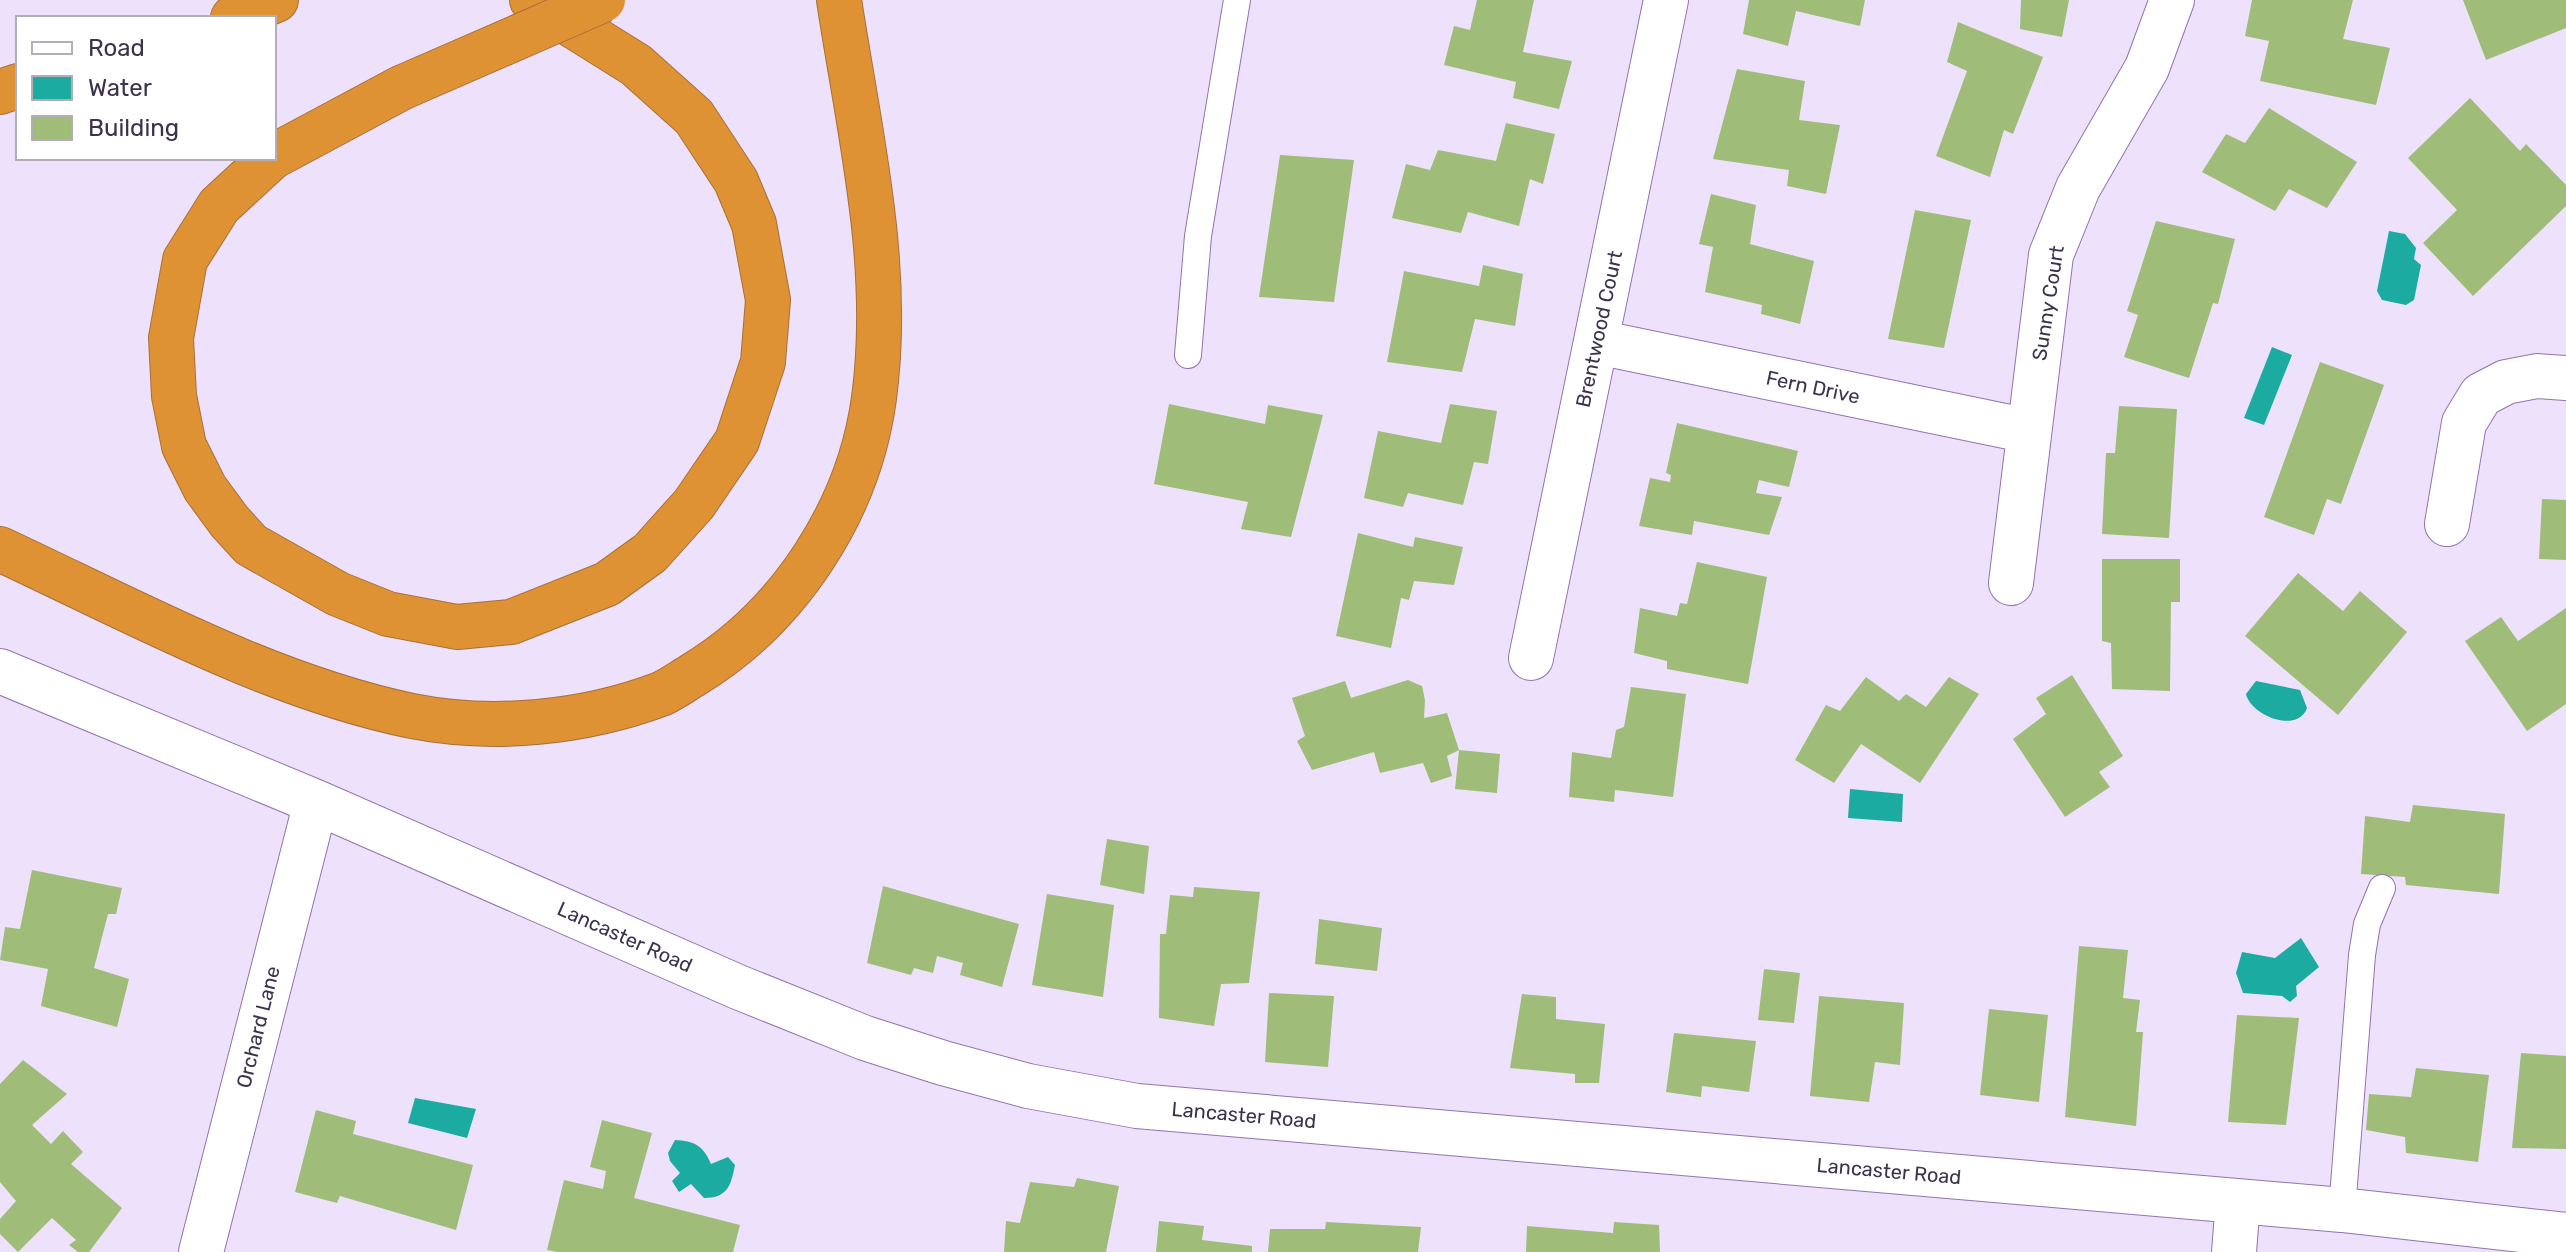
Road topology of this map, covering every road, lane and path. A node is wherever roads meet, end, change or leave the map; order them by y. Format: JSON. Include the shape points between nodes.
{"nodes":[{"id":1,"x":276,"y":0,"type":"edge"},
{"id":2,"x":532,"y":0,"type":"edge"},
{"id":3,"x":603,"y":0,"type":"edge"},
{"id":4,"x":839,"y":0,"type":"edge"},
{"id":5,"x":1237,"y":0,"type":"edge"},
{"id":6,"x":1666,"y":0,"type":"edge"},
{"id":7,"x":2172,"y":0,"type":"edge"},
{"id":8,"x":238,"y":16,"type":"edge"},
{"id":9,"x":276,"y":155,"type":"edge"},
{"id":10,"x":269,"y":160,"type":"edge"},
{"id":11,"x":1597,"y":342,"type":"junction"},
{"id":12,"x":1188,"y":355,"type":"dead end"},
{"id":13,"x":2566,"y":378,"type":"edge"},
{"id":14,"x":2029,"y":431,"type":"junction"},
{"id":15,"x":2447,"y":524,"type":"dead end"},
{"id":16,"x":0,"y":549,"type":"edge"},
{"id":17,"x":2011,"y":583,"type":"dead end"},
{"id":18,"x":1531,"y":658,"type":"dead end"},
{"id":19,"x":0,"y":671,"type":"edge"},
{"id":20,"x":316,"y":802,"type":"junction"},
{"id":21,"x":2382,"y":888,"type":"dead end"},
{"id":22,"x":2238,"y":1201,"type":"junction"},
{"id":23,"x":2342,"y":1210,"type":"junction"},
{"id":24,"x":2566,"y":1235,"type":"edge"},
{"id":25,"x":201,"y":1252,"type":"edge"},
{"id":26,"x":2234,"y":1252,"type":"edge"}],
"edges":[{"from":1,"to":8,"type":"highway"},
{"from":2,"to":10,"type":"highway","via":[[636,65],[694,117],[736,181],[754,224],[768,300],[763,362],[737,441],[694,504],[650,553],[607,584],[511,622],[457,627],[388,614],[338,594],[251,545],[230,522],[184,446],[171,338],[185,260],[219,206]]},
{"from":3,"to":9,"type":"highway","bridge":true,"via":[[401,88]]},
{"from":4,"to":16,"type":"highway","via":[[877,242],[874,399],[857,472],[826,538],[780,602],[727,654],[664,693],[598,713],[506,723],[415,716],[341,698],[257,668]]},
{"from":5,"to":12,"type":"lane","via":[[1198,236]]},
{"from":6,"to":11,"type":"street","name":"Brentwood Court"},
{"from":7,"to":14,"type":"street","name":"Sunny Court","via":[[2147,68],[2078,188],[2051,255]]},
{"from":11,"to":14,"type":"street","name":"Fern Drive"},
{"from":11,"to":18,"type":"street","name":"Brentwood Court"},
{"from":13,"to":15,"type":"street","via":[[2506,382],[2481,395],[2464,423]]},
{"from":14,"to":17,"type":"street","name":"Sunny Court"},
{"from":19,"to":20,"type":"street","name":"Lancaster Road"},
{"from":20,"to":22,"type":"street","name":"Lancaster Road","via":[[865,1038],[1028,1086],[1137,1106]]},
{"from":20,"to":25,"type":"street","name":"Orchard Lane"},
{"from":21,"to":23,"type":"lane","via":[[2367,924],[2362,955]]},
{"from":22,"to":23,"type":"street","name":"Lancaster Road"},
{"from":22,"to":26,"type":"street"},
{"from":23,"to":24,"type":"street","name":"Lancaster Road"}]}
